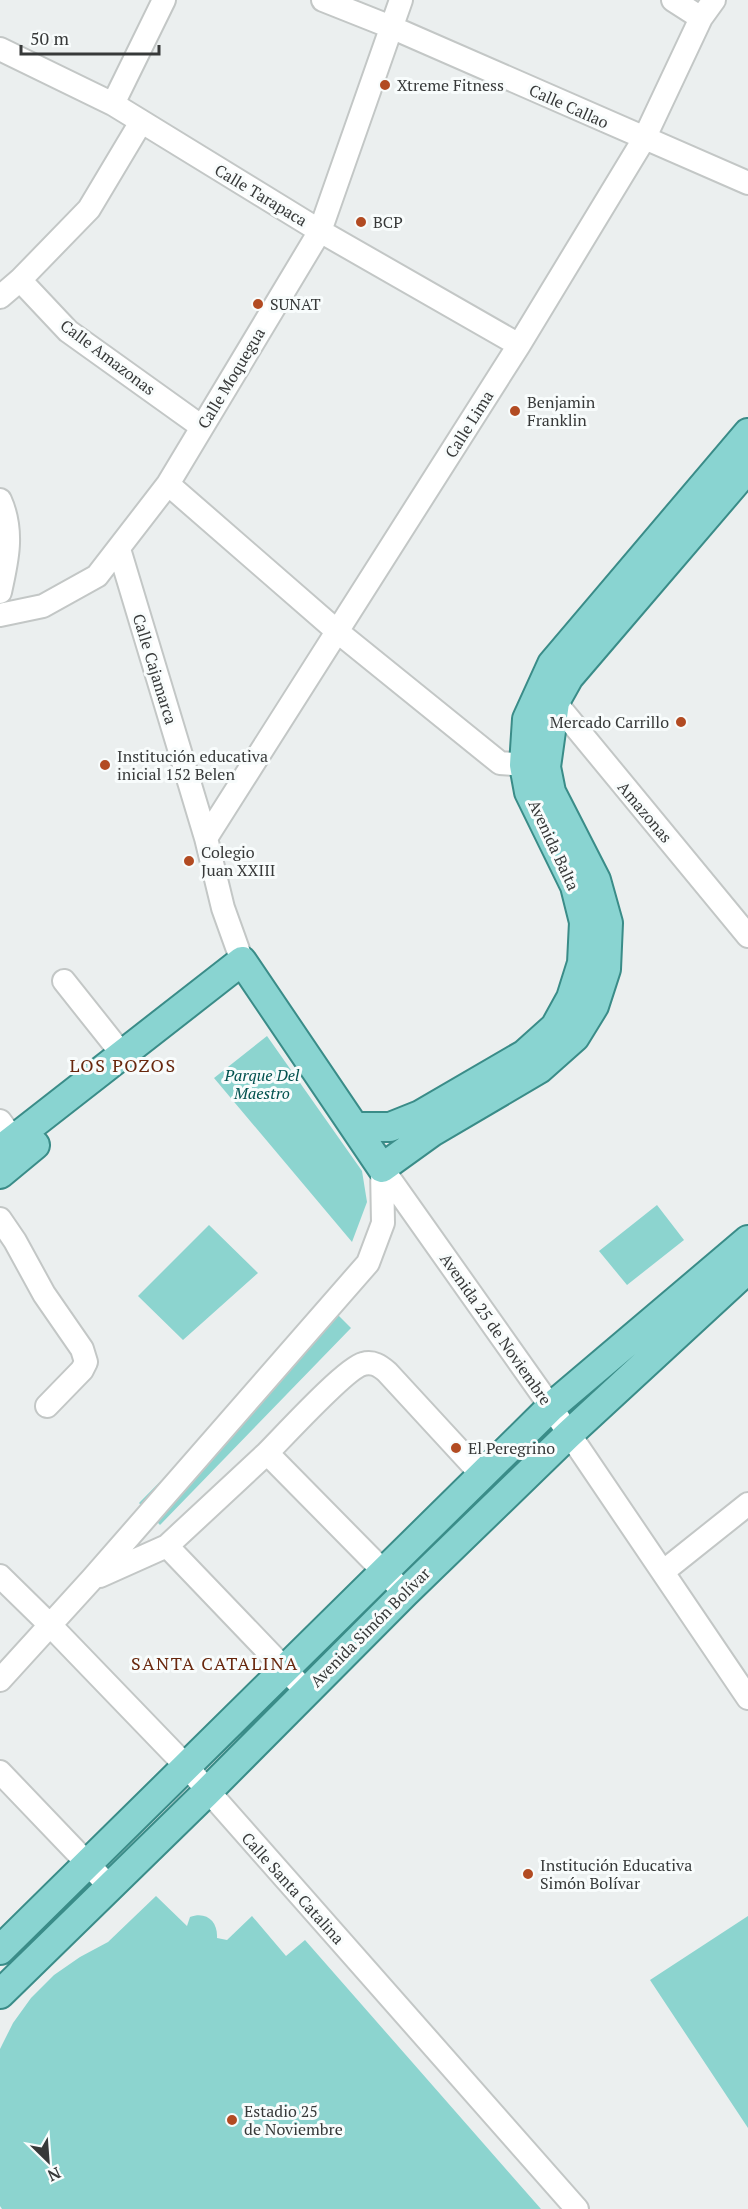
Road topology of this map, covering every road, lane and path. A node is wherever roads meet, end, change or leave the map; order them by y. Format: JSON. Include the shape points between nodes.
{"nodes":[{"id":1,"x":164,"y":0,"type":"edge"},
{"id":2,"x":323,"y":0,"type":"edge"},
{"id":3,"x":401,"y":0,"type":"edge"},
{"id":4,"x":673,"y":0,"type":"edge"},
{"id":5,"x":714,"y":0,"type":"edge"},
{"id":6,"x":701,"y":18,"type":"junction"},
{"id":7,"x":391,"y":27,"type":"junction"},
{"id":8,"x":0,"y":50,"type":"edge"},
{"id":9,"x":113,"y":104,"type":"junction"},
{"id":10,"x":141,"y":122,"type":"junction"},
{"id":11,"x":644,"y":139,"type":"junction"},
{"id":12,"x":748,"y":183,"type":"edge"},
{"id":13,"x":320,"y":231,"type":"junction"},
{"id":14,"x":20,"y":280,"type":"junction"},
{"id":15,"x":0,"y":297,"type":"edge"},
{"id":16,"x":519,"y":345,"type":"junction"},
{"id":17,"x":202,"y":427,"type":"junction"},
{"id":18,"x":748,"y":433,"type":"edge"},
{"id":19,"x":748,"y":468,"type":"edge"},
{"id":20,"x":168,"y":484,"type":"junction"},
{"id":21,"x":0,"y":500,"type":"edge"},
{"id":22,"x":119,"y":549,"type":"junction"},
{"id":23,"x":0,"y":592,"type":"edge"},
{"id":24,"x":0,"y":615,"type":"edge"},
{"id":25,"x":338,"y":632,"type":"junction"},
{"id":26,"x":547,"y":697,"type":"junction"},
{"id":27,"x":535,"y":766,"type":"junction"},
{"id":28,"x":206,"y":838,"type":"junction"},
{"id":29,"x":748,"y":936,"type":"edge"},
{"id":30,"x":247,"y":968,"type":"junction"},
{"id":31,"x":64,"y":981,"type":"dead end"},
{"id":32,"x":122,"y":1054,"type":"junction"},
{"id":33,"x":355,"y":1127,"type":"junction"},
{"id":34,"x":4,"y":1137,"type":"edge"},
{"id":35,"x":382,"y":1168,"type":"junction"},
{"id":36,"x":0,"y":1174,"type":"edge"},
{"id":37,"x":0,"y":1219,"type":"edge"},
{"id":38,"x":748,"y":1240,"type":"edge"},
{"id":39,"x":748,"y":1269,"type":"edge"},
{"id":40,"x":47,"y":1406,"type":"dead end"},
{"id":41,"x":551,"y":1407,"type":"junction"},
{"id":42,"x":568,"y":1435,"type":"junction"},
{"id":43,"x":267,"y":1453,"type":"junction"},
{"id":44,"x":481,"y":1474,"type":"junction"},
{"id":45,"x":748,"y":1504,"type":"edge"},
{"id":46,"x":167,"y":1546,"type":"junction"},
{"id":47,"x":383,"y":1571,"type":"junction"},
{"id":48,"x":664,"y":1571,"type":"junction"},
{"id":49,"x":0,"y":1576,"type":"edge"},
{"id":50,"x":92,"y":1579,"type":"junction"},
{"id":51,"x":405,"y":1593,"type":"junction"},
{"id":52,"x":51,"y":1626,"type":"junction"},
{"id":53,"x":284,"y":1669,"type":"junction"},
{"id":54,"x":0,"y":1680,"type":"edge"},
{"id":55,"x":306,"y":1691,"type":"junction"},
{"id":56,"x":748,"y":1698,"type":"edge"},
{"id":57,"x":187,"y":1767,"type":"junction"},
{"id":58,"x":0,"y":1772,"type":"edge"},
{"id":59,"x":207,"y":1792,"type":"junction"},
{"id":60,"x":89,"y":1863,"type":"junction"},
{"id":61,"x":110,"y":1887,"type":"junction"},
{"id":62,"x":5,"y":1944,"type":"edge"},
{"id":63,"x":33,"y":1961,"type":"junction"},
{"id":64,"x":0,"y":1994,"type":"edge"},
{"id":65,"x":577,"y":2209,"type":"edge"}],
"edges":[{"from":1,"to":9,"type":"street"},
{"from":2,"to":7,"type":"street","name":"Calle Callao"},
{"from":3,"to":7,"type":"street","name":"Calle Moquegua"},
{"from":4,"to":6,"type":"street"},
{"from":5,"to":6,"type":"street","name":"Calle Lima"},
{"from":6,"to":11,"type":"street","name":"Calle Lima"},
{"from":7,"to":11,"type":"street","name":"Calle Callao"},
{"from":7,"to":13,"type":"street","name":"Calle Moquegua"},
{"from":8,"to":9,"type":"street","name":"Calle Tarapaca"},
{"from":9,"to":10,"type":"street","name":"Calle Tarapaca"},
{"from":10,"to":13,"type":"street","name":"Calle Tarapaca"},
{"from":10,"to":14,"type":"street","via":[[89,209]]},
{"from":11,"to":12,"type":"street","name":"Calle Callao"},
{"from":11,"to":16,"type":"street","name":"Calle Lima"},
{"from":13,"to":16,"type":"street","name":"Calle Tarapaca"},
{"from":13,"to":17,"type":"street","name":"Calle Moquegua"},
{"from":14,"to":15,"type":"street"},
{"from":14,"to":17,"type":"street","name":"Calle Amazonas","via":[[68,331]]},
{"from":16,"to":25,"type":"street","name":"Calle Lima"},
{"from":17,"to":20,"type":"street","name":"Calle Moquegua"},
{"from":18,"to":26,"type":"main road","name":"Avenida Balta","via":[[552,664]]},
{"from":19,"to":26,"type":"main road","name":"Avenida Balta","via":[[569,677]]},
{"from":20,"to":22,"type":"street","name":"Calle Moquegua"},
{"from":20,"to":25,"type":"street"},
{"from":21,"to":23,"type":"street","via":[[6,514],[9,552]]},
{"from":22,"to":24,"type":"street","name":"Calle Moquegua","via":[[97,576],[43,606]]},
{"from":22,"to":28,"type":"street","name":"Calle Cajamarca"},
{"from":25,"to":27,"type":"street","via":[[500,763]]},
{"from":25,"to":28,"type":"street","name":"Calle Lima"},
{"from":26,"to":27,"type":"main road","name":"Avenida Balta","via":[[527,719]]},
{"from":26,"to":29,"type":"street","name":"Amazonas"},
{"from":27,"to":33,"type":"main road","name":"Avenida Balta","via":[[529,792],[575,886],[584,922],[582,963],[572,998],[555,1027],[525,1054],[420,1115],[390,1127]]},
{"from":27,"to":35,"type":"main road","name":"Avenida Balta","via":[[596,880],[608,923],[606,969],[594,1006],[575,1037],[539,1069],[432,1132]]},
{"from":28,"to":30,"type":"street","name":"Calle Cajamarca","via":[[223,908]]},
{"from":30,"to":32,"type":"main road"},
{"from":30,"to":33,"type":"main road","name":"Avenida 25 de Noviembre"},
{"from":30,"to":36,"type":"main road"},
{"from":31,"to":32,"type":"street"},
{"from":32,"to":34,"type":"main road"},
{"from":33,"to":35,"type":"main road","name":"Avenida 25 de Noviembre"},
{"from":35,"to":41,"type":"street","name":"Avenida 25 de Noviembre"},
{"from":35,"to":50,"type":"street","via":[[383,1223],[368,1263]]},
{"from":37,"to":40,"type":"street","via":[[82,1349],[86,1362]]},
{"from":38,"to":41,"type":"main road","name":"Avenida Simón Bolívar"},
{"from":39,"to":42,"type":"main road","name":"Avenida Simón Bolívar"},
{"from":41,"to":42,"type":"street","name":"Avenida 25 de Noviembre"},
{"from":41,"to":44,"type":"main road","name":"Avenida Simón Bolívar"},
{"from":42,"to":48,"type":"street","name":"Avenida 25 de Noviembre"},
{"from":42,"to":51,"type":"main road","name":"Avenida Simón Bolívar"},
{"from":43,"to":44,"type":"street","via":[[331,1389],[360,1364],[371,1363],[387,1372]]},
{"from":43,"to":46,"type":"street"},
{"from":43,"to":47,"type":"street"},
{"from":44,"to":47,"type":"main road","name":"Avenida Simón Bolívar"},
{"from":45,"to":48,"type":"street"},
{"from":46,"to":50,"type":"street"},
{"from":46,"to":53,"type":"street"},
{"from":47,"to":51,"type":"street"},
{"from":47,"to":53,"type":"main road","name":"Avenida Simón Bolívar"},
{"from":48,"to":56,"type":"street","name":"Avenida 25 de Noviembre"},
{"from":49,"to":52,"type":"street","name":"Calle Santa Catalina"},
{"from":50,"to":52,"type":"street"},
{"from":51,"to":55,"type":"main road","name":"Avenida Simón Bolívar"},
{"from":52,"to":54,"type":"street"},
{"from":52,"to":57,"type":"street","name":"Calle Santa Catalina"},
{"from":53,"to":55,"type":"street"},
{"from":53,"to":57,"type":"main road","name":"Avenida Simón Bolívar"},
{"from":55,"to":59,"type":"main road","name":"Avenida Simón Bolívar"},
{"from":57,"to":59,"type":"street","name":"Calle Santa Catalina"},
{"from":57,"to":60,"type":"main road","name":"Avenida Simón Bolívar"},
{"from":58,"to":60,"type":"street"},
{"from":59,"to":61,"type":"main road","name":"Avenida Simón Bolívar"},
{"from":59,"to":65,"type":"street","name":"Calle Santa Catalina"},
{"from":60,"to":61,"type":"street"},
{"from":60,"to":62,"type":"main road","name":"Avenida Simón Bolívar"},
{"from":61,"to":63,"type":"main road","name":"Avenida Simón Bolívar"},
{"from":62,"to":63,"type":"main road"},
{"from":63,"to":64,"type":"main road","name":"Avenida Simón Bolívar"}]}
